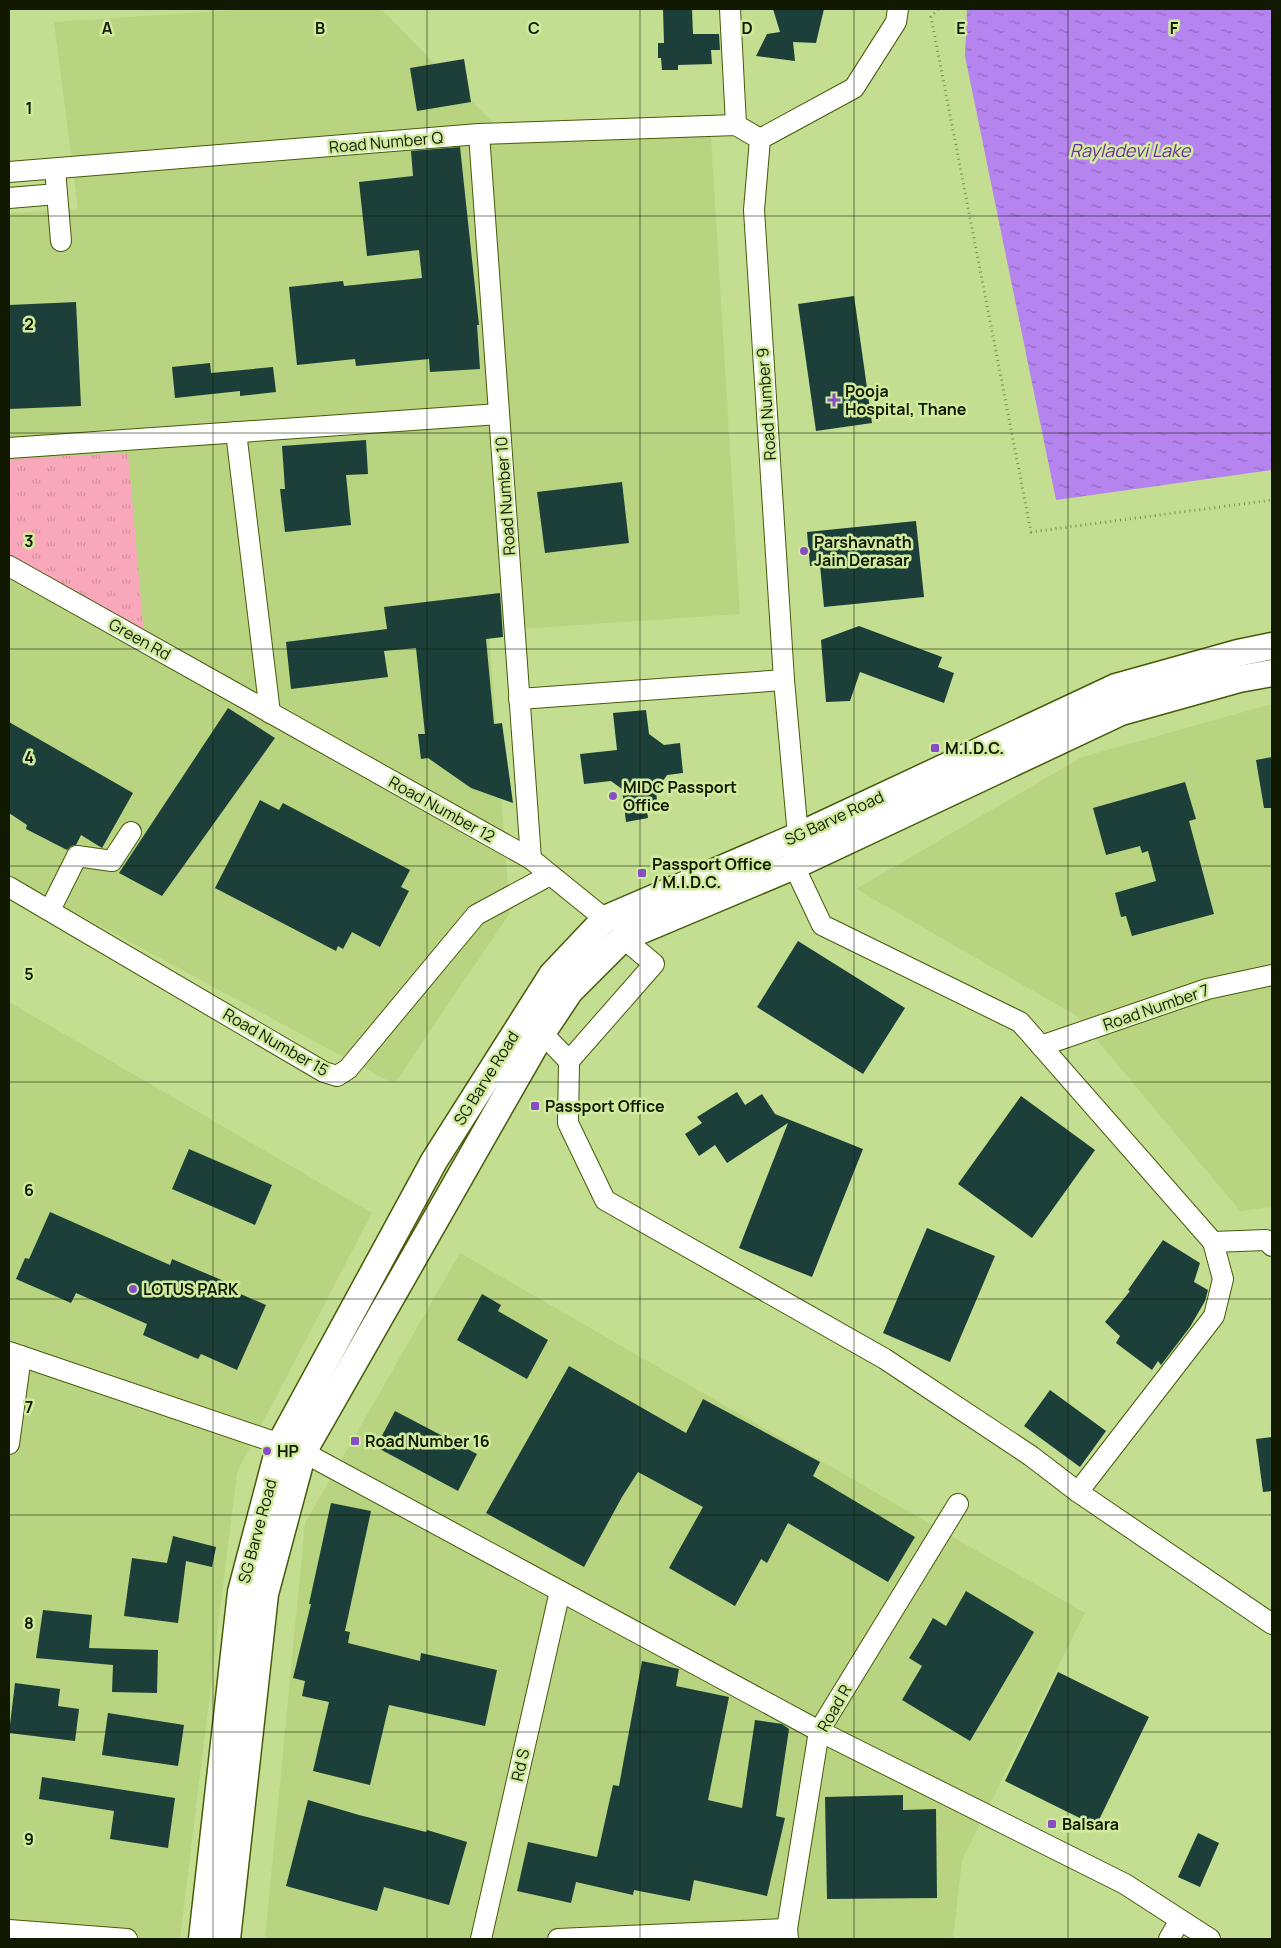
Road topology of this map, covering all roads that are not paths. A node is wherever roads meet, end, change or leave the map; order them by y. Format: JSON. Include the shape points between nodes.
{"nodes":[{"id":1,"x":730,"y":9,"type":"edge"},
{"id":2,"x":898,"y":9,"type":"edge"},
{"id":3,"x":736,"y":125,"type":"junction"},
{"id":4,"x":479,"y":134,"type":"junction"},
{"id":5,"x":760,"y":139,"type":"junction"},
{"id":6,"x":55,"y":169,"type":"junction"},
{"id":7,"x":9,"y":172,"type":"edge"},
{"id":8,"x":57,"y":194,"type":"junction"},
{"id":9,"x":9,"y":198,"type":"edge"},
{"id":10,"x":61,"y":241,"type":"dead end"},
{"id":11,"x":499,"y":414,"type":"junction"},
{"id":12,"x":236,"y":432,"type":"junction"},
{"id":13,"x":9,"y":448,"type":"edge"},
{"id":14,"x":9,"y":566,"type":"edge"},
{"id":15,"x":1272,"y":646,"type":"edge"},
{"id":16,"x":1272,"y":673,"type":"edge"},
{"id":17,"x":784,"y":680,"type":"junction"},
{"id":18,"x":519,"y":699,"type":"junction"},
{"id":19,"x":270,"y":713,"type":"junction"},
{"id":20,"x":131,"y":832,"type":"dead end"},
{"id":21,"x":798,"y":836,"type":"junction"},
{"id":22,"x":531,"y":858,"type":"junction"},
{"id":23,"x":794,"y":866,"type":"junction"},
{"id":24,"x":550,"y":875,"type":"junction"},
{"id":25,"x":9,"y":887,"type":"edge"},
{"id":26,"x":50,"y":910,"type":"junction"},
{"id":27,"x":605,"y":919,"type":"junction"},
{"id":28,"x":623,"y":938,"type":"junction"},
{"id":29,"x":1272,"y":975,"type":"edge"},
{"id":30,"x":542,"y":1033,"type":"junction"},
{"id":31,"x":1041,"y":1046,"type":"junction"},
{"id":32,"x":569,"y":1061,"type":"junction"},
{"id":33,"x":1270,"y":1239,"type":"edge"},
{"id":34,"x":1213,"y":1242,"type":"junction"},
{"id":35,"x":15,"y":1354,"type":"edge"},
{"id":36,"x":9,"y":1444,"type":"edge"},
{"id":37,"x":291,"y":1448,"type":"junction"},
{"id":38,"x":1078,"y":1492,"type":"junction"},
{"id":39,"x":958,"y":1504,"type":"dead end"},
{"id":40,"x":560,"y":1591,"type":"junction"},
{"id":41,"x":1272,"y":1624,"type":"edge"},
{"id":42,"x":819,"y":1731,"type":"junction"},
{"id":43,"x":1180,"y":1920,"type":"junction"},
{"id":44,"x":9,"y":1930,"type":"edge"},
{"id":45,"x":788,"y":1934,"type":"edge"},
{"id":46,"x":127,"y":1939,"type":"edge"},
{"id":47,"x":202,"y":1939,"type":"edge"},
{"id":48,"x":227,"y":1939,"type":"edge"},
{"id":49,"x":480,"y":1939,"type":"edge"},
{"id":50,"x":558,"y":1939,"type":"edge"},
{"id":51,"x":1169,"y":1939,"type":"edge"},
{"id":52,"x":1210,"y":1939,"type":"edge"}],
"edges":[{"from":1,"to":3,"type":"street"},
{"from":2,"to":5,"type":"street","via":[[896,22],[854,88]]},
{"from":3,"to":4,"type":"street","name":"Road Number Q"},
{"from":3,"to":5,"type":"street"},
{"from":4,"to":6,"type":"street","name":"Road Number Q"},
{"from":4,"to":11,"type":"street","name":"Road Number 10"},
{"from":5,"to":17,"type":"street","name":"Road Number 9","via":[[754,210]]},
{"from":6,"to":7,"type":"street","name":"Road Number Q"},
{"from":6,"to":8,"type":"street"},
{"from":8,"to":9,"type":"street"},
{"from":8,"to":10,"type":"street"},
{"from":11,"to":12,"type":"street"},
{"from":11,"to":18,"type":"street","name":"Road Number 10"},
{"from":12,"to":13,"type":"street"},
{"from":12,"to":19,"type":"street"},
{"from":14,"to":19,"type":"street","name":"Green Rd"},
{"from":15,"to":21,"type":"main road","name":"SG Barve Road","via":[[1116,687]]},
{"from":16,"to":23,"type":"main road","name":"SG Barve Road","via":[[1121,712]]},
{"from":17,"to":18,"type":"street"},
{"from":17,"to":21,"type":"street","name":"Road Number 9"},
{"from":18,"to":22,"type":"street","name":"Road Number 10"},
{"from":19,"to":22,"type":"street","name":"Road Number 12"},
{"from":20,"to":26,"type":"street","via":[[112,861],[77,856]]},
{"from":21,"to":23,"type":"street","name":"Road Number 9"},
{"from":21,"to":27,"type":"main road","name":"SG Barve Road"},
{"from":22,"to":24,"type":"street","name":"Road Number 12"},
{"from":23,"to":28,"type":"main road","name":"SG Barve Road"},
{"from":23,"to":31,"type":"street","via":[[822,925],[1020,1022]]},
{"from":24,"to":26,"type":"street","name":"Road Number 15","via":[[476,915],[348,1069],[337,1076],[324,1072]]},
{"from":24,"to":27,"type":"street","name":"Road Number 12"},
{"from":25,"to":26,"type":"street","name":"Road Number 15"},
{"from":27,"to":37,"type":"main road","name":"SG Barve Road","via":[[552,975],[434,1161]]},
{"from":28,"to":30,"type":"main road","name":"SG Barve Road","via":[[570,991]]},
{"from":28,"to":32,"type":"street","via":[[654,964]]},
{"from":29,"to":31,"type":"street","name":"Road Number 7","via":[[1207,989]]},
{"from":30,"to":32,"type":"street"},
{"from":30,"to":37,"type":"main road","name":"SG Barve Road"},
{"from":31,"to":34,"type":"street"},
{"from":32,"to":38,"type":"street","via":[[568,1123],[605,1200],[885,1358],[1031,1456]]},
{"from":33,"to":34,"type":"street"},
{"from":34,"to":38,"type":"street","via":[[1223,1279],[1214,1316]]},
{"from":35,"to":36,"type":"street"},
{"from":35,"to":37,"type":"street"},
{"from":37,"to":40,"type":"street"},
{"from":37,"to":47,"type":"main road","name":"SG Barve Road","via":[[241,1592]]},
{"from":37,"to":48,"type":"main road","name":"SG Barve Road","via":[[265,1594]]},
{"from":38,"to":41,"type":"street"},
{"from":39,"to":42,"type":"street","name":"Road R"},
{"from":40,"to":42,"type":"street"},
{"from":40,"to":49,"type":"street","name":"Rd S"},
{"from":42,"to":43,"type":"street","via":[[1124,1884]]},
{"from":42,"to":45,"type":"street","name":"Road R"},
{"from":43,"to":51,"type":"street"},
{"from":43,"to":52,"type":"street"},
{"from":44,"to":46,"type":"street"},
{"from":45,"to":50,"type":"street"}]}
